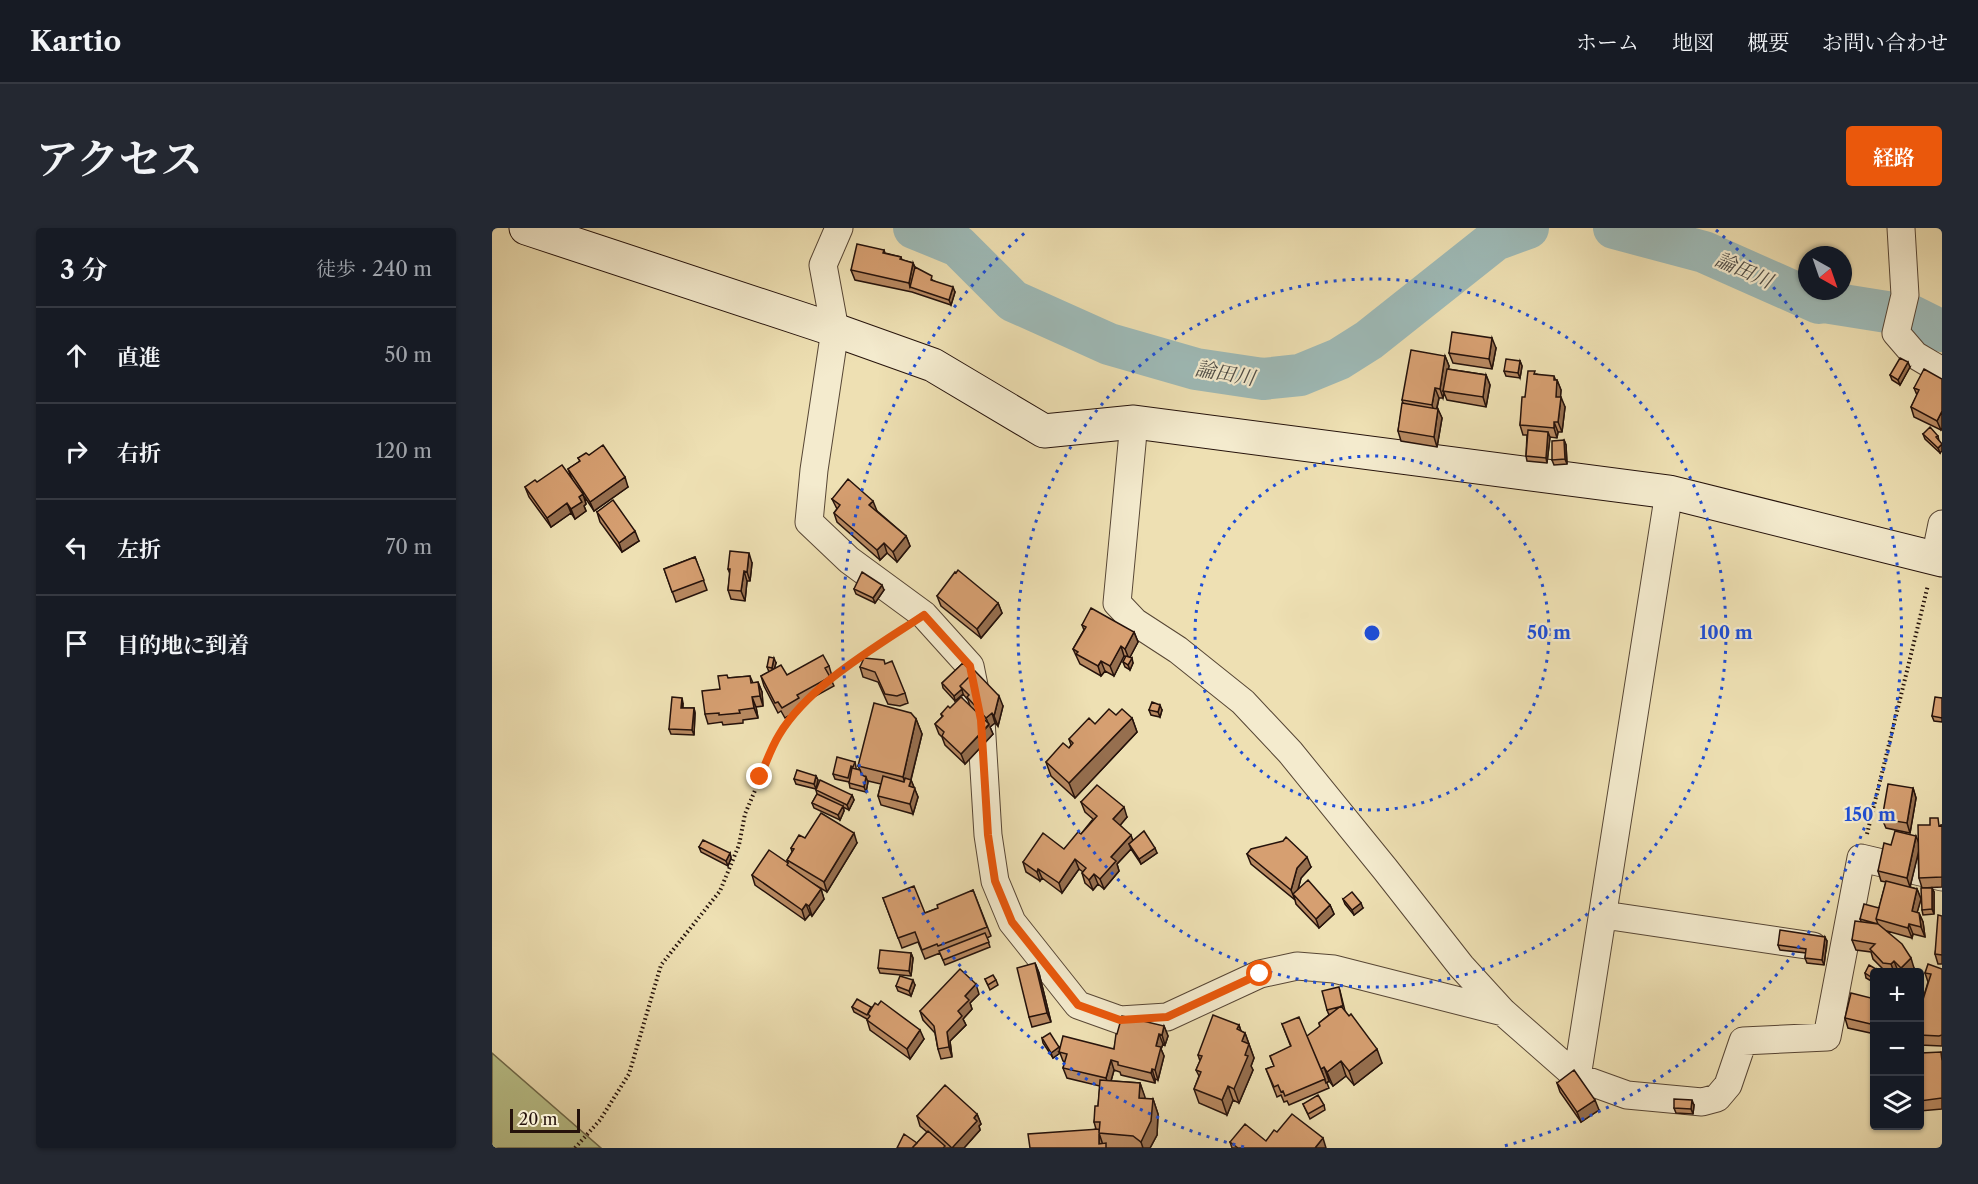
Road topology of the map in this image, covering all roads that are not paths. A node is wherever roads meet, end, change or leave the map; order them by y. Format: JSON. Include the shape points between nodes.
{"nodes":[{"id":1,"x":526,"y":228,"type":"edge"},
{"id":2,"x":838,"y":228,"type":"edge"},
{"id":3,"x":1901,"y":228,"type":"edge"},
{"id":4,"x":835,"y":330,"type":"junction"},
{"id":5,"x":1942,"y":371,"type":"edge"},
{"id":6,"x":1134,"y":422,"type":"junction"},
{"id":7,"x":1670,"y":492,"type":"junction"},
{"id":8,"x":1942,"y":524,"type":"edge"},
{"id":9,"x":1939,"y":559,"type":"edge"},
{"id":10,"x":1942,"y":877,"type":"edge"},
{"id":11,"x":1604,"y":915,"type":"junction"},
{"id":12,"x":1844,"y":951,"type":"junction"},
{"id":13,"x":1503,"y":1012,"type":"junction"},
{"id":14,"x":1577,"y":1077,"type":"junction"}],
"edges":[{"from":1,"to":4,"type":"street"},
{"from":2,"to":4,"type":"street","via":[[823,265]]},
{"from":3,"to":5,"type":"street","via":[[1905,295],[1896,333],[1915,355]]},
{"from":4,"to":6,"type":"street","via":[[933,365],[1044,431]]},
{"from":4,"to":13,"type":"street","via":[[809,522],[849,560],[924,615],[970,666],[981,720],[995,881],[1012,922],[1078,1005],[1120,1020],[1167,1017],[1260,974],[1297,966],[1334,969]]},
{"from":6,"to":7,"type":"street"},
{"from":6,"to":13,"type":"street","via":[[1117,603],[1135,622],[1178,650],[1243,702],[1290,752],[1461,966]]},
{"from":7,"to":9,"type":"street"},
{"from":7,"to":11,"type":"street"},
{"from":8,"to":9,"type":"street"},
{"from":10,"to":12,"type":"street","via":[[1862,858]]},
{"from":11,"to":12,"type":"street"},
{"from":11,"to":14,"type":"street"},
{"from":12,"to":14,"type":"street","via":[[1827,1037],[1743,1041],[1728,1085],[1717,1098],[1702,1102],[1627,1095]]},
{"from":13,"to":14,"type":"street"}]}
